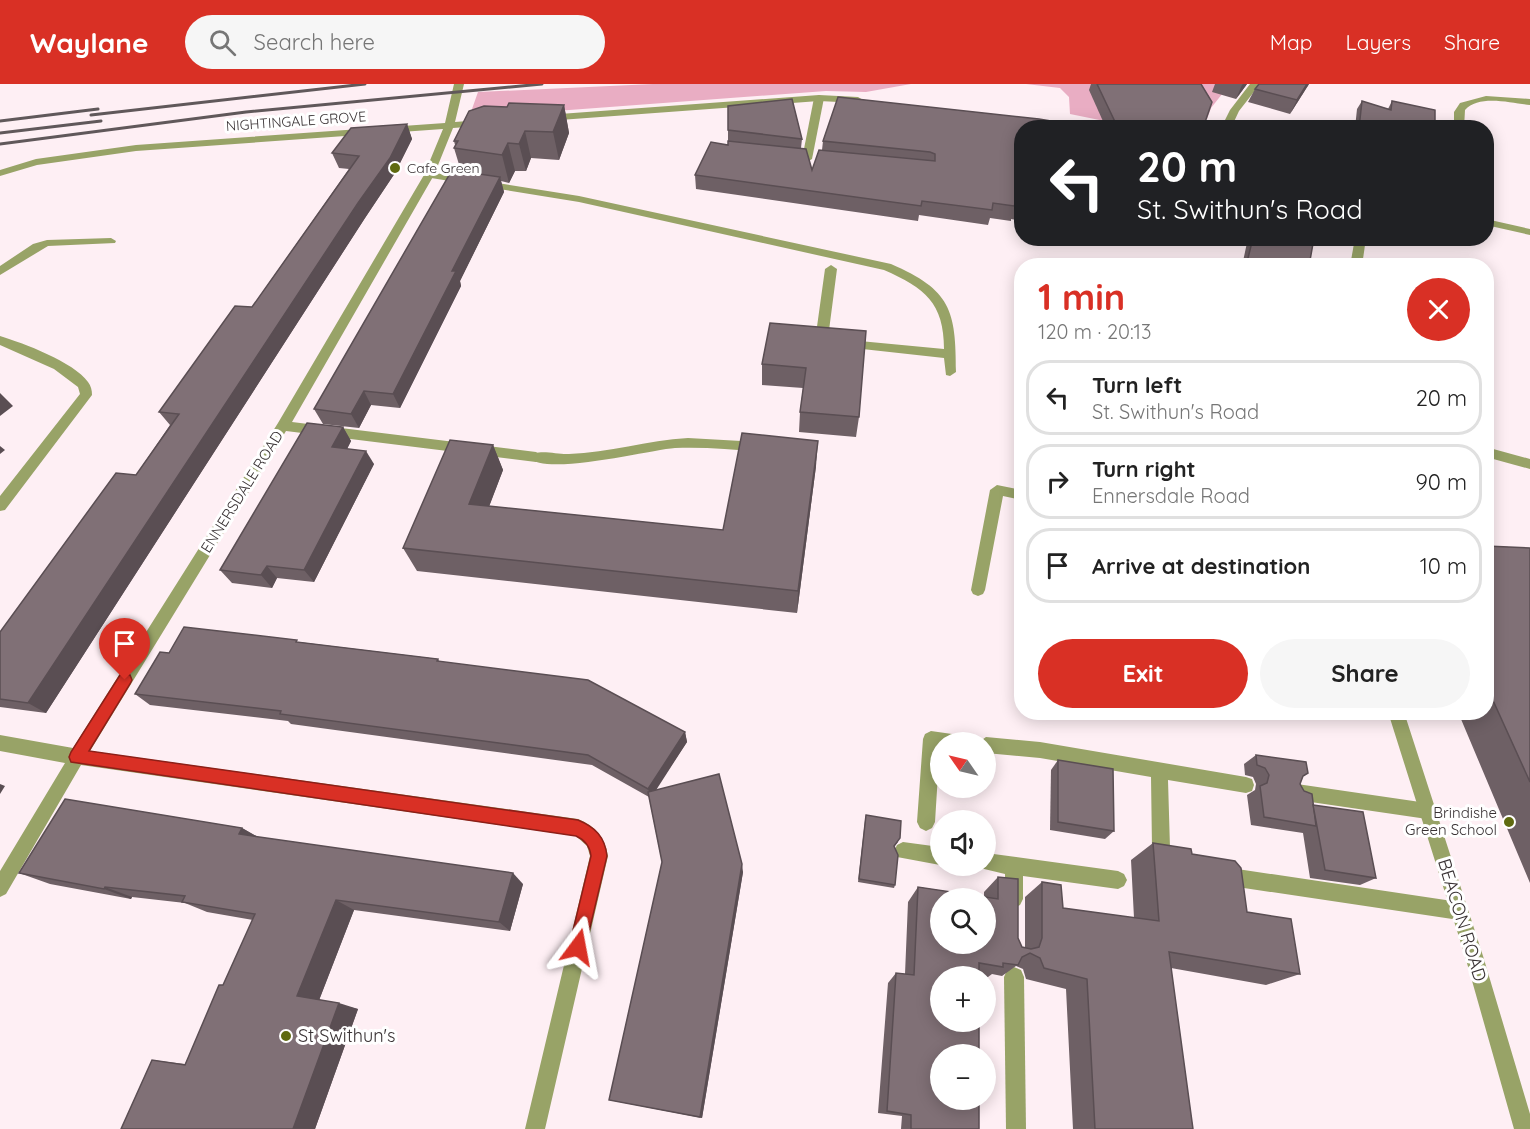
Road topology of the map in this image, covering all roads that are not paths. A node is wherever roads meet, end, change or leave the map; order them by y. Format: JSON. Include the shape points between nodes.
{"nodes":[{"id":1,"x":459,"y":84,"type":"edge"},
{"id":2,"x":1256,"y":84,"type":"edge"},
{"id":3,"x":819,"y":98,"type":"junction"},
{"id":4,"x":867,"y":101,"type":"edge"},
{"id":5,"x":1530,"y":102,"type":"edge"},
{"id":6,"x":535,"y":118,"type":"edge"},
{"id":7,"x":1230,"y":120,"type":"edge"},
{"id":8,"x":1459,"y":120,"type":"edge"},
{"id":9,"x":487,"y":122,"type":"edge"},
{"id":10,"x":449,"y":125,"type":"junction"},
{"id":11,"x":795,"y":158,"type":"edge"},
{"id":12,"x":0,"y":173,"type":"edge"},
{"id":13,"x":429,"y":175,"type":"junction"},
{"id":14,"x":1494,"y":224,"type":"edge"},
{"id":15,"x":1530,"y":232,"type":"edge"},
{"id":16,"x":111,"y":241,"type":"dead end"},
{"id":17,"x":831,"y":269,"type":"dead end"},
{"id":18,"x":0,"y":271,"type":"edge"},
{"id":19,"x":0,"y":340,"type":"edge"},
{"id":20,"x":950,"y":354,"type":"junction"},
{"id":21,"x":950,"y":372,"type":"dead end"},
{"id":22,"x":283,"y":426,"type":"junction"},
{"id":23,"x":774,"y":449,"type":"edge"},
{"id":24,"x":1494,"y":454,"type":"edge"},
{"id":25,"x":1530,"y":464,"type":"edge"},
{"id":26,"x":1014,"y":493,"type":"edge"},
{"id":27,"x":0,"y":506,"type":"edge"},
{"id":28,"x":978,"y":590,"type":"dead end"},
{"id":29,"x":1399,"y":720,"type":"edge"},
{"id":30,"x":0,"y":743,"type":"edge"},
{"id":31,"x":996,"y":745,"type":"edge"},
{"id":32,"x":930,"y":756,"type":"edge"},
{"id":33,"x":77,"y":757,"type":"junction"},
{"id":34,"x":1159,"y":771,"type":"junction"},
{"id":35,"x":1246,"y":785,"type":"dead end"},
{"id":36,"x":1297,"y":792,"type":"edge"},
{"id":37,"x":1427,"y":811,"type":"junction"},
{"id":38,"x":926,"y":822,"type":"dead end"},
{"id":39,"x":1161,"y":848,"type":"edge"},
{"id":40,"x":903,"y":851,"type":"dead end"},
{"id":41,"x":930,"y":855,"type":"edge"},
{"id":42,"x":996,"y":863,"type":"edge"},
{"id":43,"x":1014,"y":866,"type":"junction"},
{"id":44,"x":1218,"y":876,"type":"edge"},
{"id":45,"x":1118,"y":880,"type":"dead end"},
{"id":46,"x":0,"y":888,"type":"edge"},
{"id":47,"x":1459,"y":911,"type":"junction"},
{"id":48,"x":1014,"y":914,"type":"edge"},
{"id":49,"x":1014,"y":977,"type":"edge"},
{"id":50,"x":535,"y":1129,"type":"edge"},
{"id":51,"x":1016,"y":1129,"type":"edge"},
{"id":52,"x":1524,"y":1129,"type":"edge"}],
"edges":[{"from":1,"to":10,"type":"street","name":"ENNERSDALE ROAD"},
{"from":2,"to":7,"type":"street"},
{"from":3,"to":4,"type":"street"},
{"from":3,"to":6,"type":"street"},
{"from":3,"to":11,"type":"street","via":[[812,160]]},
{"from":5,"to":8,"type":"street","via":[[1479,99],[1461,106]]},
{"from":9,"to":10,"type":"street","name":"NIGHTINGALE GROVE"},
{"from":10,"to":12,"type":"street","name":"NIGHTINGALE GROVE","via":[[136,148],[36,162]]},
{"from":10,"to":13,"type":"street","name":"ENNERSDALE ROAD"},
{"from":13,"to":20,"type":"street","via":[[579,199],[886,267],[908,275],[944,311],[949,324]]},
{"from":13,"to":22,"type":"street","name":"ENNERSDALE ROAD"},
{"from":14,"to":15,"type":"street"},
{"from":16,"to":18,"type":"street","via":[[47,243]]},
{"from":17,"to":20,"type":"street","via":[[821,342]]},
{"from":19,"to":27,"type":"street","via":[[76,378],[85,386],[86,394]]},
{"from":20,"to":21,"type":"street"},
{"from":22,"to":23,"type":"street","via":[[559,461],[681,443]]},
{"from":22,"to":33,"type":"street","name":"ENNERSDALE ROAD"},
{"from":24,"to":25,"type":"street"},
{"from":26,"to":28,"type":"street","via":[[998,490]]},
{"from":29,"to":37,"type":"street","name":"BEACON ROAD"},
{"from":30,"to":33,"type":"street"},
{"from":31,"to":34,"type":"street"},
{"from":32,"to":38,"type":"street"},
{"from":33,"to":46,"type":"street","name":"ENNERSDALE ROAD"},
{"from":33,"to":50,"type":"street","via":[[578,828],[588,833],[598,846],[599,856]]},
{"from":34,"to":35,"type":"street"},
{"from":34,"to":39,"type":"street"},
{"from":36,"to":37,"type":"street"},
{"from":37,"to":47,"type":"street","name":"BEACON ROAD"},
{"from":40,"to":41,"type":"street"},
{"from":42,"to":43,"type":"street"},
{"from":43,"to":45,"type":"street"},
{"from":43,"to":48,"type":"street"},
{"from":44,"to":47,"type":"street"},
{"from":47,"to":52,"type":"street","name":"BEACON ROAD"},
{"from":49,"to":51,"type":"street"}]}
